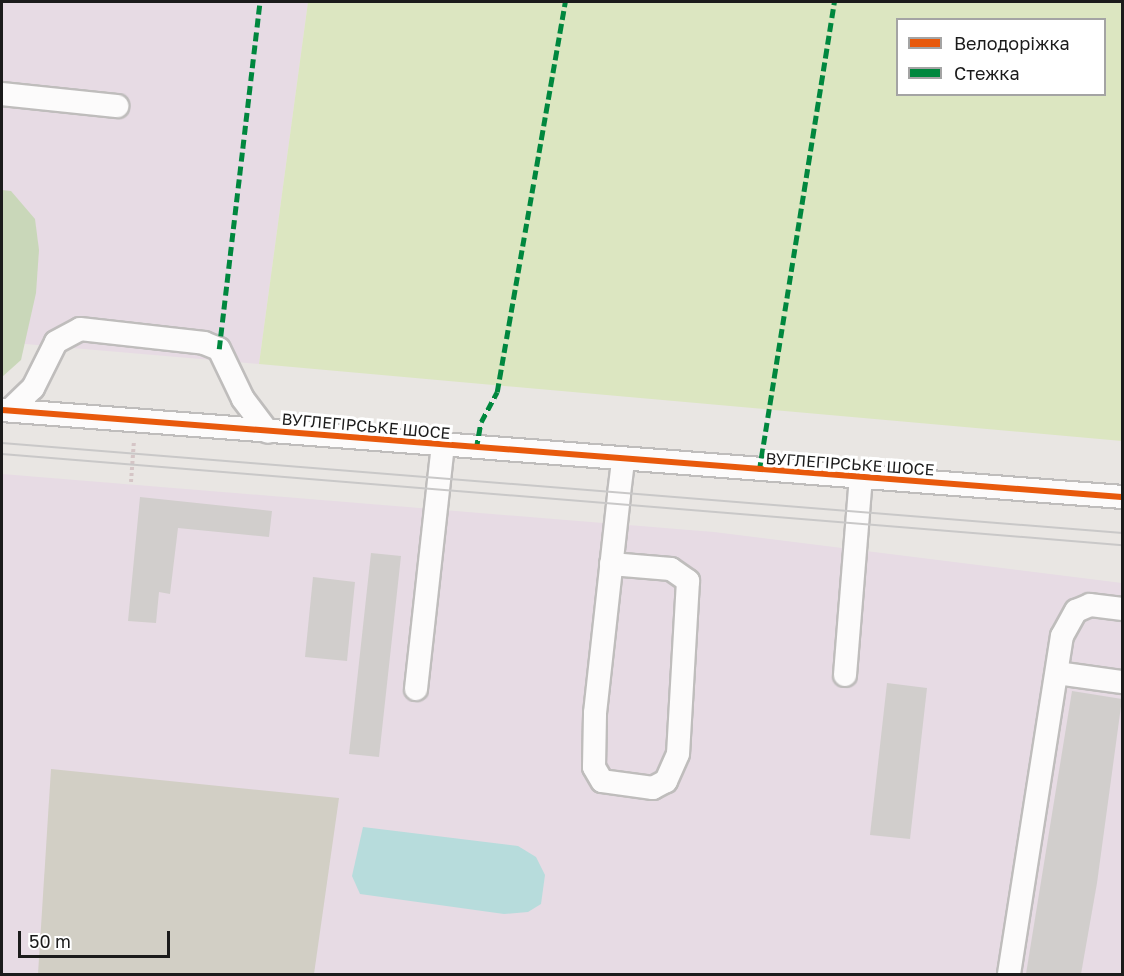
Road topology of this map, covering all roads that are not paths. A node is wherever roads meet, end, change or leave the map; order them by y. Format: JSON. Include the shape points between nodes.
{"nodes":[{"id":1,"x":2,"y":94,"type":"edge"},
{"id":2,"x":117,"y":106,"type":"dead end"},
{"id":3,"x":6,"y":410,"type":"edge"},
{"id":4,"x":268,"y":432,"type":"junction"},
{"id":5,"x":443,"y":446,"type":"junction"},
{"id":6,"x":622,"y":460,"type":"junction"},
{"id":7,"x":861,"y":478,"type":"junction"},
{"id":8,"x":1122,"y":497,"type":"edge"},
{"id":9,"x":611,"y":564,"type":"junction"},
{"id":10,"x":1122,"y":609,"type":"edge"},
{"id":11,"x":1056,"y":672,"type":"junction"},
{"id":12,"x":845,"y":675,"type":"dead end"},
{"id":13,"x":1122,"y":682,"type":"edge"},
{"id":14,"x":416,"y":689,"type":"dead end"},
{"id":15,"x":1009,"y":975,"type":"edge"}],
"edges":[{"from":1,"to":2,"type":"street"},
{"from":3,"to":4,"type":"street","name":"ВУГЛЕГІРСЬКЕ ШОСЕ"},
{"from":3,"to":4,"type":"street","via":[[33,388],[56,342],[80,329],[204,343],[219,349],[243,399]]},
{"from":4,"to":5,"type":"street","name":"ВУГЛЕГІРСЬКЕ ШОСЕ"},
{"from":5,"to":6,"type":"street","name":"ВУГЛЕГІРСЬКЕ ШОСЕ"},
{"from":5,"to":14,"type":"street"},
{"from":6,"to":7,"type":"street","name":"ВУГЛЕГІРСЬКЕ ШОСЕ"},
{"from":6,"to":9,"type":"street"},
{"from":7,"to":8,"type":"street","name":"ВУГЛЕГІРСЬКЕ ШОСЕ"},
{"from":7,"to":12,"type":"street"},
{"from":9,"to":9,"type":"street","via":[[671,569],[688,581],[678,754],[666,781],[653,788],[602,781],[594,767]]},
{"from":10,"to":11,"type":"street","via":[[1090,605],[1076,610],[1062,636]]},
{"from":11,"to":13,"type":"street"},
{"from":11,"to":15,"type":"street"}]}
